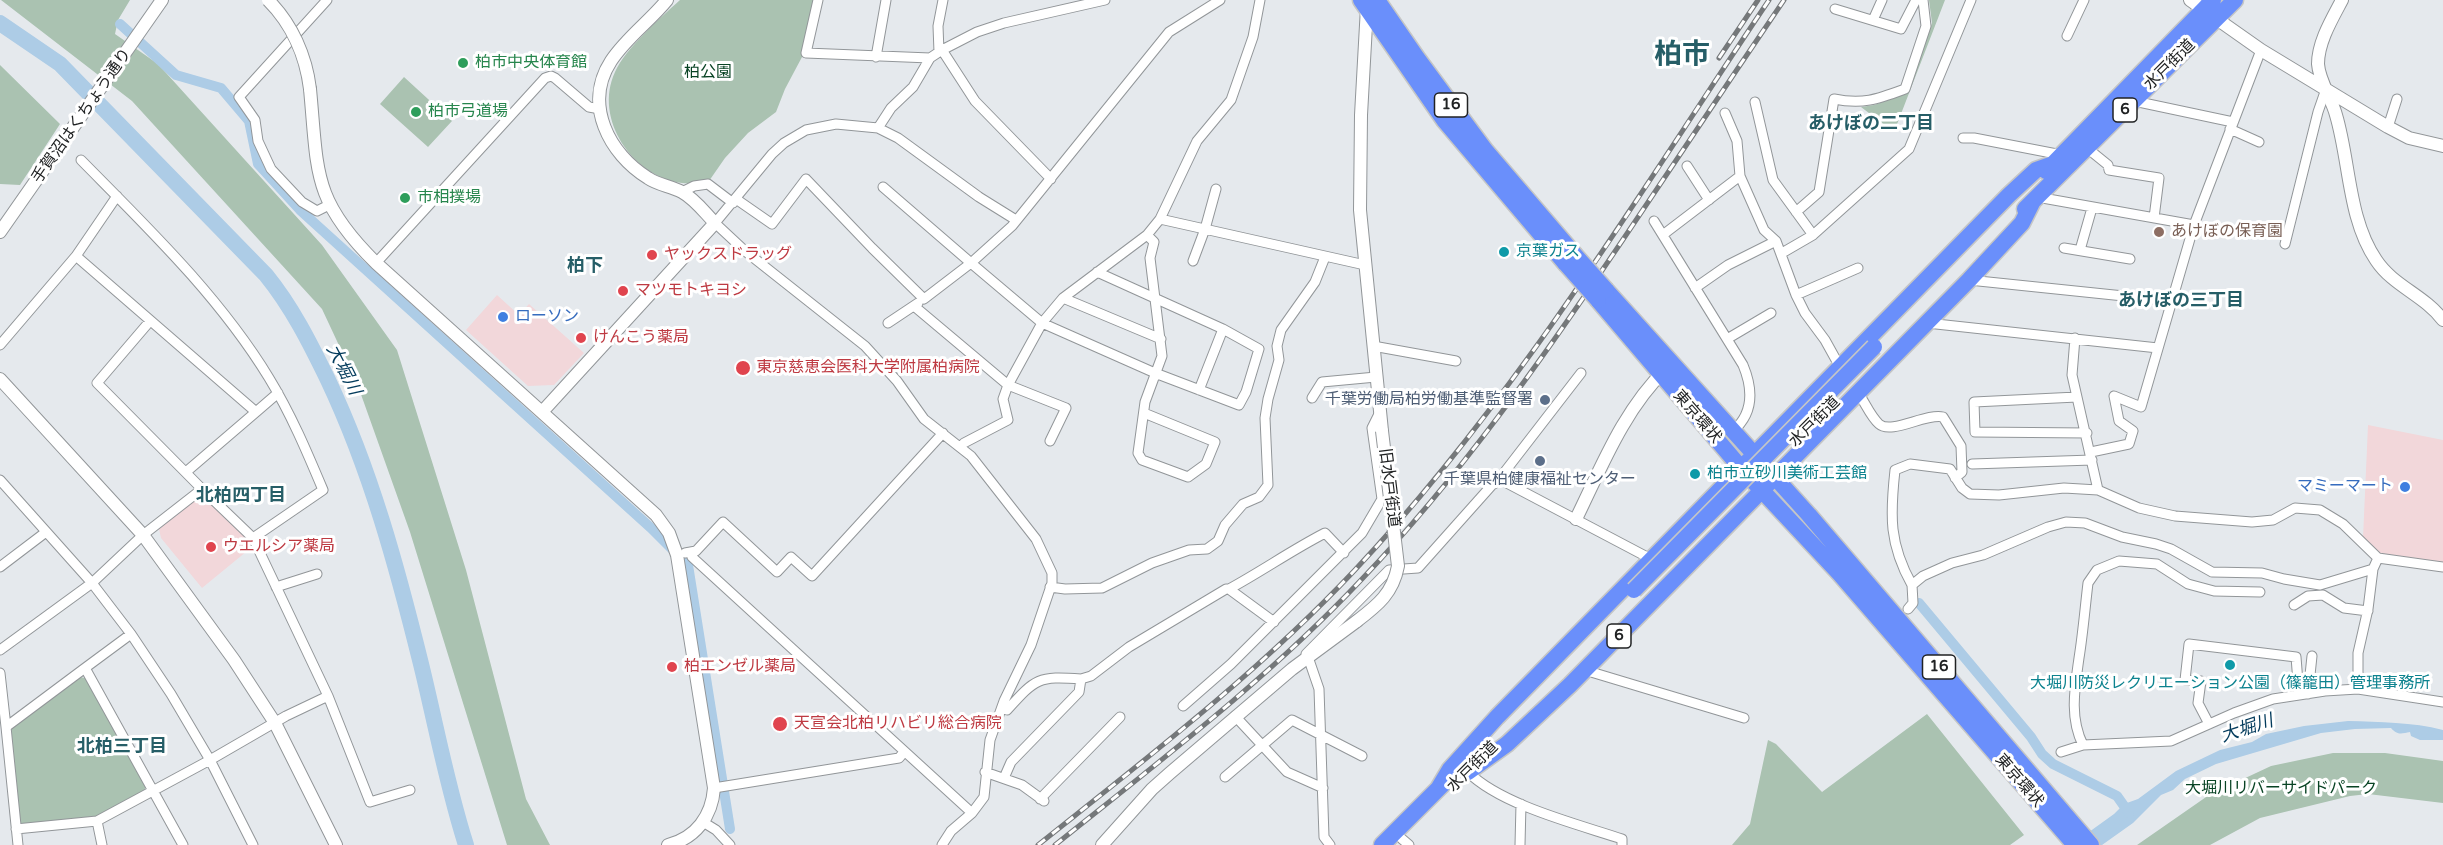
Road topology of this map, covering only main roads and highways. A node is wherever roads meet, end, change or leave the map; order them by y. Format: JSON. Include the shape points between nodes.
{"nodes":[{"id":1,"x":2235,"y":0,"type":"edge"},
{"id":2,"x":1368,"y":2,"type":"edge"},
{"id":3,"x":2206,"y":7,"type":"edge"},
{"id":4,"x":2058,"y":160,"type":"junction"},
{"id":5,"x":2035,"y":199,"type":"junction"},
{"id":6,"x":1877,"y":351,"type":"junction"},
{"id":7,"x":1666,"y":370,"type":"junction"},
{"id":8,"x":1754,"y":455,"type":"junction"},
{"id":9,"x":1741,"y":468,"type":"junction"},
{"id":10,"x":1774,"y":477,"type":"junction"},
{"id":11,"x":1762,"y":490,"type":"junction"},
{"id":12,"x":1638,"y":594,"type":"junction"},
{"id":13,"x":1468,"y":772,"type":"junction"},
{"id":14,"x":1438,"y":789,"type":"junction"},
{"id":15,"x":2065,"y":824,"type":"junction"},
{"id":16,"x":1402,"y":843,"type":"edge"},
{"id":17,"x":1382,"y":845,"type":"edge"},
{"id":18,"x":2075,"y":845,"type":"edge"},
{"id":19,"x":2091,"y":845,"type":"edge"}],
"edges":[{"from":1,"to":3,"type":"highway","name":"水戸街道","number":"6"},
{"from":2,"to":7,"type":"highway","name":"東京環状","number":"16","bridge":true,"via":[[1416,58],[1570,259]]},
{"from":3,"to":4,"type":"highway","name":"水戸街道","number":"6"},
{"from":3,"to":5,"type":"highway","name":"水戸街道","number":"6","via":[[2134,101]]},
{"from":4,"to":6,"type":"highway","name":"水戸街道","number":"6"},
{"from":4,"to":8,"type":"highway","via":[[2036,170],[2009,195]]},
{"from":5,"to":6,"type":"highway","name":"水戸街道","number":"6"},
{"from":5,"to":10,"type":"highway","via":[[2022,223],[1969,280]]},
{"from":6,"to":12,"type":"highway","name":"水戸街道","number":"6"},
{"from":7,"to":8,"type":"highway","name":"東京環状","number":"16"},
{"from":7,"to":9,"type":"highway","name":"東京環状","number":"16"},
{"from":8,"to":9,"type":"highway"},
{"from":8,"to":10,"type":"highway","name":"東京環状","number":"16"},
{"from":9,"to":11,"type":"highway","name":"東京環状","number":"16"},
{"from":9,"to":14,"type":"highway","number":"6","via":[[1497,717],[1450,769]]},
{"from":10,"to":11,"type":"highway"},
{"from":10,"to":15,"type":"highway","name":"東京環状","number":"16"},
{"from":11,"to":13,"type":"highway","number":"6","via":[[1587,668],[1507,744]]},
{"from":11,"to":15,"type":"highway","name":"東京環状","number":"16"},
{"from":12,"to":13,"type":"highway","name":"水戸街道","number":"6"},
{"from":12,"to":14,"type":"highway","name":"水戸街道","number":"6"},
{"from":13,"to":16,"type":"highway","name":"水戸街道","number":"6"},
{"from":14,"to":17,"type":"highway","name":"水戸街道","number":"6"},
{"from":15,"to":18,"type":"highway","name":"東京環状","number":"16"},
{"from":15,"to":19,"type":"highway","name":"東京環状","number":"16"}]}
